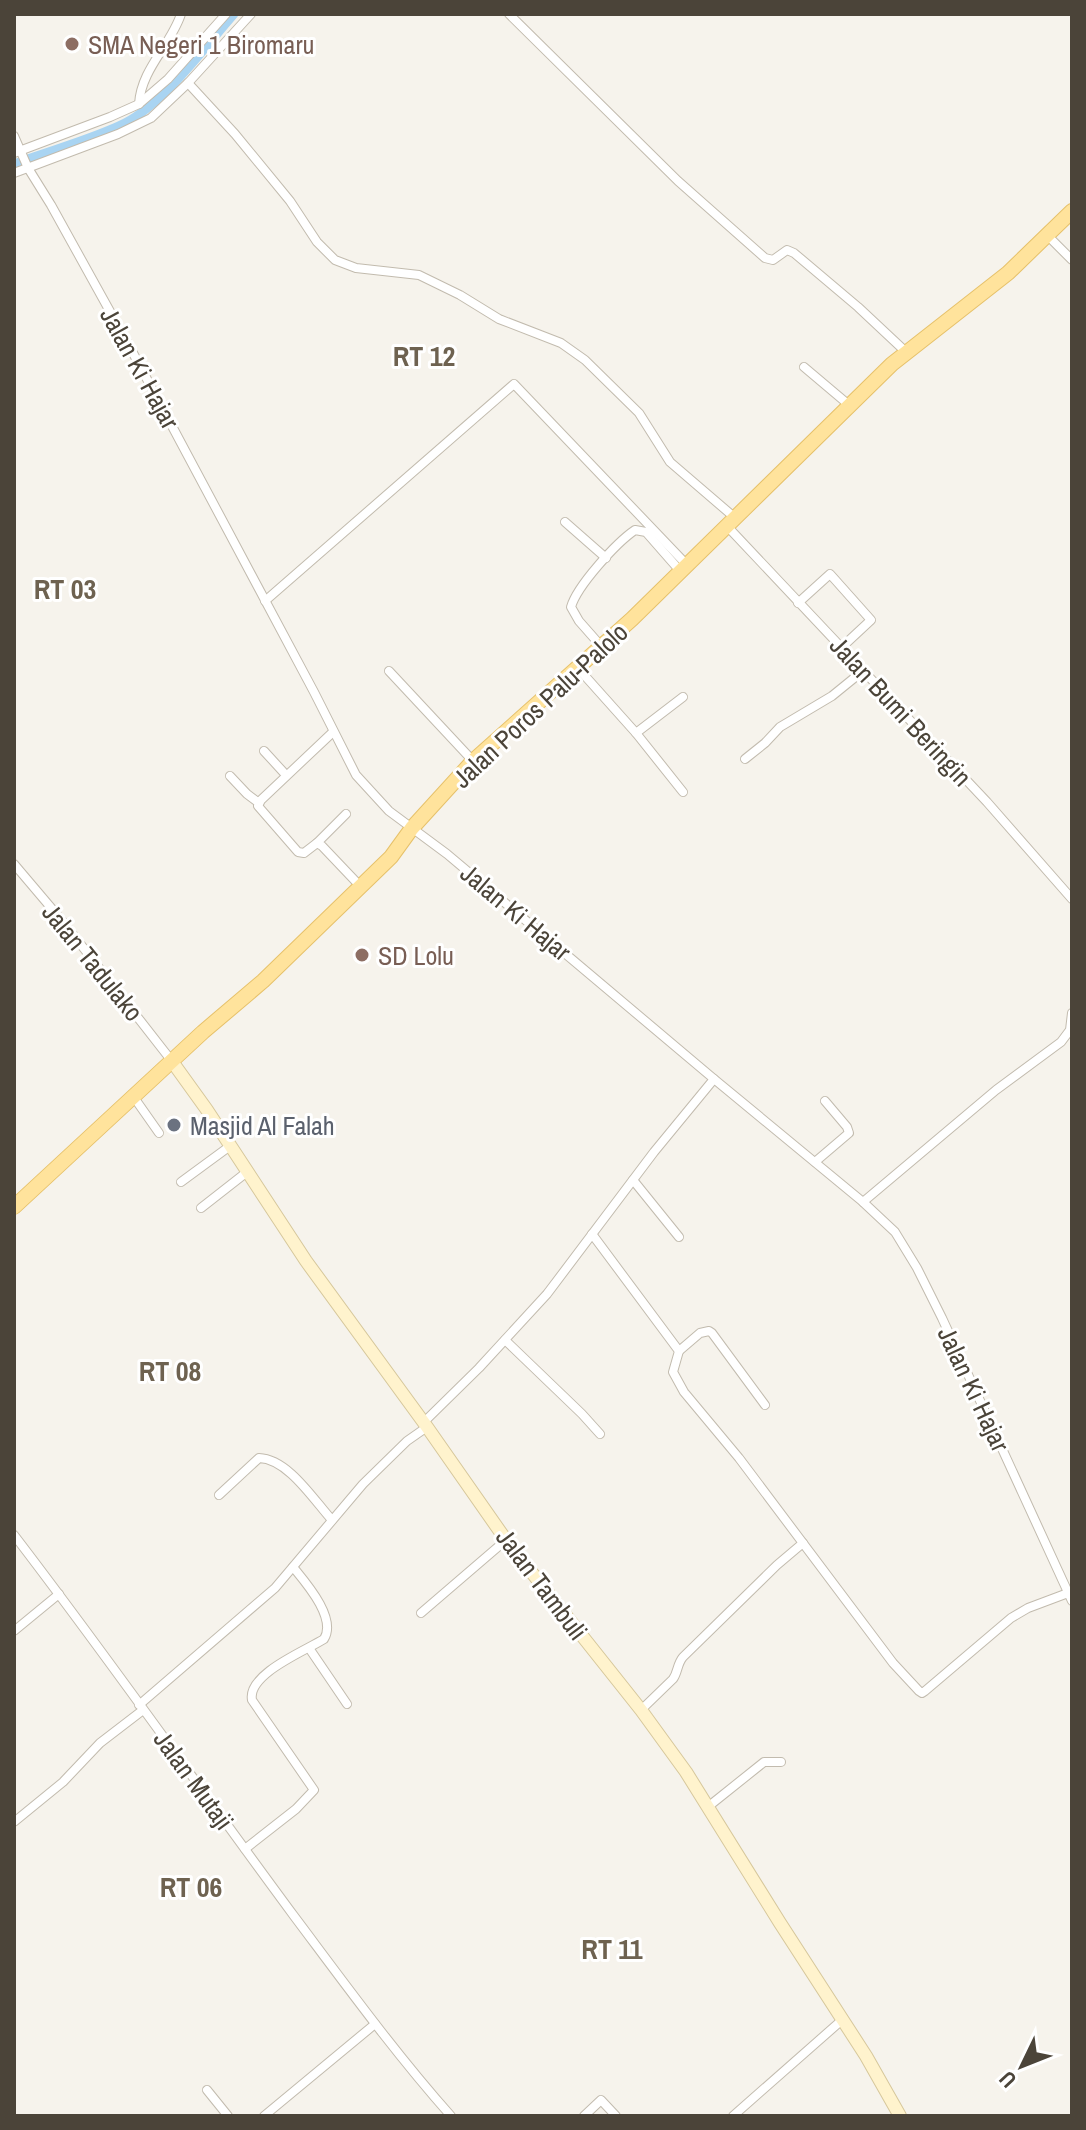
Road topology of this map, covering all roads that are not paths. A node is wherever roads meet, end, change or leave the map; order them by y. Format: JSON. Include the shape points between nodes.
{"nodes":[{"id":1,"x":181,"y":14,"type":"edge"},
{"id":2,"x":226,"y":14,"type":"edge"},
{"id":3,"x":251,"y":14,"type":"edge"},
{"id":4,"x":509,"y":14,"type":"edge"},
{"id":5,"x":200,"y":43,"type":"junction"},
{"id":6,"x":214,"y":55,"type":"junction"},
{"id":7,"x":188,"y":83,"type":"junction"},
{"id":8,"x":139,"y":104,"type":"junction"},
{"id":9,"x":14,"y":136,"type":"edge"},
{"id":10,"x":19,"y":152,"type":"edge"},
{"id":11,"x":27,"y":166,"type":"junction"},
{"id":12,"x":14,"y":173,"type":"edge"},
{"id":13,"x":1072,"y":211,"type":"edge"},
{"id":14,"x":1047,"y":235,"type":"junction"},
{"id":15,"x":1072,"y":260,"type":"edge"},
{"id":16,"x":906,"y":352,"type":"junction"},
{"id":17,"x":804,"y":367,"type":"dead end"},
{"id":18,"x":849,"y":405,"type":"junction"},
{"id":19,"x":730,"y":521,"type":"junction"},
{"id":20,"x":565,"y":522,"type":"dead end"},
{"id":21,"x":606,"y":558,"type":"junction"},
{"id":22,"x":684,"y":568,"type":"junction"},
{"id":23,"x":265,"y":601,"type":"junction"},
{"id":24,"x":798,"y":603,"type":"junction"},
{"id":25,"x":601,"y":646,"type":"junction"},
{"id":26,"x":842,"y":647,"type":"junction"},
{"id":27,"x":577,"y":667,"type":"junction"},
{"id":28,"x":864,"y":670,"type":"junction"},
{"id":29,"x":389,"y":671,"type":"dead end"},
{"id":30,"x":683,"y":697,"type":"dead end"},
{"id":31,"x":333,"y":732,"type":"junction"},
{"id":32,"x":636,"y":733,"type":"junction"},
{"id":33,"x":264,"y":751,"type":"dead end"},
{"id":34,"x":745,"y":759,"type":"dead end"},
{"id":35,"x":473,"y":761,"type":"junction"},
{"id":36,"x":286,"y":775,"type":"junction"},
{"id":37,"x":230,"y":776,"type":"dead end"},
{"id":38,"x":683,"y":792,"type":"dead end"},
{"id":39,"x":259,"y":803,"type":"junction"},
{"id":40,"x":346,"y":814,"type":"dead end"},
{"id":41,"x":412,"y":828,"type":"junction"},
{"id":42,"x":317,"y":843,"type":"junction"},
{"id":43,"x":14,"y":864,"type":"edge"},
{"id":44,"x":361,"y":887,"type":"junction"},
{"id":45,"x":1072,"y":899,"type":"edge"},
{"id":46,"x":1072,"y":1013,"type":"edge"},
{"id":47,"x":171,"y":1060,"type":"junction"},
{"id":48,"x":714,"y":1079,"type":"junction"},
{"id":49,"x":133,"y":1096,"type":"junction"},
{"id":50,"x":825,"y":1101,"type":"dead end"},
{"id":51,"x":159,"y":1133,"type":"dead end"},
{"id":52,"x":230,"y":1146,"type":"junction"},
{"id":53,"x":815,"y":1162,"type":"junction"},
{"id":54,"x":247,"y":1172,"type":"junction"},
{"id":55,"x":633,"y":1180,"type":"junction"},
{"id":56,"x":181,"y":1182,"type":"dead end"},
{"id":57,"x":863,"y":1202,"type":"junction"},
{"id":58,"x":14,"y":1207,"type":"edge"},
{"id":59,"x":201,"y":1208,"type":"dead end"},
{"id":60,"x":592,"y":1234,"type":"junction"},
{"id":61,"x":679,"y":1237,"type":"dead end"},
{"id":62,"x":505,"y":1340,"type":"junction"},
{"id":63,"x":679,"y":1351,"type":"junction"},
{"id":64,"x":765,"y":1405,"type":"dead end"},
{"id":65,"x":425,"y":1424,"type":"junction"},
{"id":66,"x":600,"y":1434,"type":"dead end"},
{"id":67,"x":219,"y":1495,"type":"dead end"},
{"id":68,"x":332,"y":1520,"type":"junction"},
{"id":69,"x":14,"y":1535,"type":"edge"},
{"id":70,"x":506,"y":1540,"type":"junction"},
{"id":71,"x":803,"y":1543,"type":"junction"},
{"id":72,"x":293,"y":1567,"type":"junction"},
{"id":73,"x":59,"y":1594,"type":"junction"},
{"id":74,"x":1070,"y":1597,"type":"edge"},
{"id":75,"x":421,"y":1613,"type":"dead end"},
{"id":76,"x":14,"y":1631,"type":"edge"},
{"id":77,"x":309,"y":1648,"type":"junction"},
{"id":78,"x":347,"y":1704,"type":"dead end"},
{"id":79,"x":141,"y":1708,"type":"junction"},
{"id":80,"x":641,"y":1710,"type":"junction"},
{"id":81,"x":781,"y":1762,"type":"dead end"},
{"id":82,"x":709,"y":1806,"type":"junction"},
{"id":83,"x":14,"y":1822,"type":"edge"},
{"id":84,"x":245,"y":1849,"type":"junction"},
{"id":85,"x":842,"y":2020,"type":"junction"},
{"id":86,"x":375,"y":2024,"type":"junction"},
{"id":87,"x":207,"y":2090,"type":"dead end"},
{"id":88,"x":228,"y":2116,"type":"edge"},
{"id":89,"x":264,"y":2116,"type":"edge"},
{"id":90,"x":451,"y":2116,"type":"edge"},
{"id":91,"x":584,"y":2116,"type":"edge"},
{"id":92,"x":616,"y":2116,"type":"edge"},
{"id":93,"x":733,"y":2116,"type":"edge"},
{"id":94,"x":900,"y":2116,"type":"edge"}],
"edges":[{"from":1,"to":8,"type":"street","via":[[145,80]]},
{"from":2,"to":5,"type":"street"},
{"from":3,"to":6,"type":"street"},
{"from":4,"to":16,"type":"street","via":[[678,181],[765,258],[773,260],[787,250],[794,253]]},
{"from":5,"to":6,"type":"street"},
{"from":5,"to":8,"type":"street"},
{"from":6,"to":7,"type":"street"},
{"from":7,"to":11,"type":"street","via":[[143,123]]},
{"from":7,"to":19,"type":"street","name":"Jalan Bumi Beringin","via":[[335,260],[356,268],[419,275],[499,319],[561,343],[639,413],[670,462]]},
{"from":8,"to":10,"type":"street"},
{"from":9,"to":10,"type":"street","name":"Jalan Ki Hajar"},
{"from":10,"to":11,"type":"street","name":"Jalan Ki Hajar"},
{"from":11,"to":12,"type":"street"},
{"from":11,"to":23,"type":"street","name":"Jalan Ki Hajar"},
{"from":13,"to":14,"type":"main road","name":"Jalan Poros Palu-Palolo"},
{"from":14,"to":15,"type":"street"},
{"from":14,"to":16,"type":"main road","name":"Jalan Poros Palu-Palolo","via":[[1008,273]]},
{"from":16,"to":18,"type":"main road","name":"Jalan Poros Palu-Palolo"},
{"from":17,"to":18,"type":"street"},
{"from":18,"to":19,"type":"main road","name":"Jalan Poros Palu-Palolo"},
{"from":19,"to":22,"type":"main road","name":"Jalan Poros Palu-Palolo"},
{"from":19,"to":24,"type":"street","name":"Jalan Bumi Beringin"},
{"from":20,"to":21,"type":"street"},
{"from":21,"to":22,"type":"street","via":[[632,532],[643,530]]},
{"from":21,"to":25,"type":"street","via":[[571,607]]},
{"from":22,"to":23,"type":"street","via":[[514,384]]},
{"from":22,"to":25,"type":"main road","name":"Jalan Poros Palu-Palolo"},
{"from":23,"to":31,"type":"street","name":"Jalan Ki Hajar"},
{"from":24,"to":26,"type":"street","name":"Jalan Bumi Beringin"},
{"from":24,"to":26,"type":"street","via":[[830,574],[871,620]]},
{"from":25,"to":27,"type":"main road","name":"Jalan Poros Palu-Palolo"},
{"from":26,"to":28,"type":"street","name":"Jalan Bumi Beringin"},
{"from":27,"to":32,"type":"street"},
{"from":27,"to":35,"type":"main road","name":"Jalan Poros Palu-Palolo"},
{"from":28,"to":34,"type":"street","via":[[780,727]]},
{"from":28,"to":45,"type":"street","name":"Jalan Bumi Beringin"},
{"from":29,"to":35,"type":"street"},
{"from":30,"to":32,"type":"street"},
{"from":31,"to":36,"type":"street"},
{"from":31,"to":41,"type":"street","name":"Jalan Ki Hajar","via":[[358,778]]},
{"from":32,"to":38,"type":"street"},
{"from":33,"to":36,"type":"street"},
{"from":35,"to":41,"type":"main road","name":"Jalan Poros Palu-Palolo"},
{"from":36,"to":39,"type":"street"},
{"from":37,"to":39,"type":"street"},
{"from":39,"to":42,"type":"street","via":[[299,853]]},
{"from":40,"to":42,"type":"street"},
{"from":41,"to":44,"type":"main road","name":"Jalan Poros Palu-Palolo"},
{"from":41,"to":48,"type":"street","name":"Jalan Ki Hajar"},
{"from":42,"to":44,"type":"street"},
{"from":43,"to":47,"type":"street","name":"Jalan Tadulako"},
{"from":44,"to":47,"type":"main road","name":"Jalan Poros Palu-Palolo"},
{"from":46,"to":57,"type":"street","via":[[1070,1030],[1061,1042]]},
{"from":47,"to":49,"type":"main road","name":"Jalan Poros Palu-Palolo"},
{"from":47,"to":52,"type":"street","name":"Jalan Tambuli"},
{"from":48,"to":53,"type":"street","name":"Jalan Ki Hajar"},
{"from":48,"to":55,"type":"street"},
{"from":49,"to":51,"type":"street"},
{"from":49,"to":58,"type":"main road","name":"Jalan Poros Palu-Palolo"},
{"from":50,"to":53,"type":"street","via":[[849,1133]]},
{"from":52,"to":54,"type":"street","name":"Jalan Tambuli"},
{"from":52,"to":56,"type":"street"},
{"from":53,"to":57,"type":"street","name":"Jalan Ki Hajar"},
{"from":54,"to":59,"type":"street"},
{"from":54,"to":65,"type":"street","name":"Jalan Tambuli"},
{"from":55,"to":60,"type":"street"},
{"from":55,"to":61,"type":"street"},
{"from":57,"to":74,"type":"street","name":"Jalan Ki Hajar","via":[[895,1232],[917,1268]]},
{"from":60,"to":62,"type":"street"},
{"from":60,"to":63,"type":"street"},
{"from":62,"to":65,"type":"street"},
{"from":62,"to":66,"type":"street"},
{"from":63,"to":64,"type":"street","via":[[709,1331]]},
{"from":63,"to":71,"type":"street","via":[[672,1369],[676,1379]]},
{"from":65,"to":68,"type":"street"},
{"from":65,"to":70,"type":"street","name":"Jalan Tambuli"},
{"from":67,"to":68,"type":"street","via":[[259,1458],[269,1459],[292,1475]]},
{"from":68,"to":72,"type":"street"},
{"from":69,"to":73,"type":"street","name":"Jalan Mutaji"},
{"from":70,"to":75,"type":"street"},
{"from":70,"to":80,"type":"street","name":"Jalan Tambuli"},
{"from":71,"to":74,"type":"street","via":[[893,1663],[922,1693],[1014,1615]]},
{"from":71,"to":80,"type":"street","via":[[683,1657],[677,1675]]},
{"from":72,"to":77,"type":"street","via":[[316,1596],[328,1624],[328,1634]]},
{"from":72,"to":79,"type":"street"},
{"from":73,"to":76,"type":"street"},
{"from":73,"to":79,"type":"street","name":"Jalan Mutaji"},
{"from":77,"to":78,"type":"street"},
{"from":77,"to":84,"type":"street","via":[[266,1674],[251,1695],[314,1788]]},
{"from":79,"to":83,"type":"street"},
{"from":79,"to":84,"type":"street","name":"Jalan Mutaji"},
{"from":80,"to":82,"type":"street","name":"Jalan Tambuli"},
{"from":81,"to":82,"type":"street","via":[[764,1762]]},
{"from":82,"to":85,"type":"street","name":"Jalan Tambuli"},
{"from":84,"to":86,"type":"street","name":"Jalan Mutaji"},
{"from":85,"to":93,"type":"street"},
{"from":85,"to":94,"type":"street","name":"Jalan Tambuli"},
{"from":86,"to":89,"type":"street"},
{"from":86,"to":90,"type":"street","name":"Jalan Mutaji"},
{"from":87,"to":88,"type":"street"},
{"from":91,"to":92,"type":"street","via":[[601,2100]]}]}
